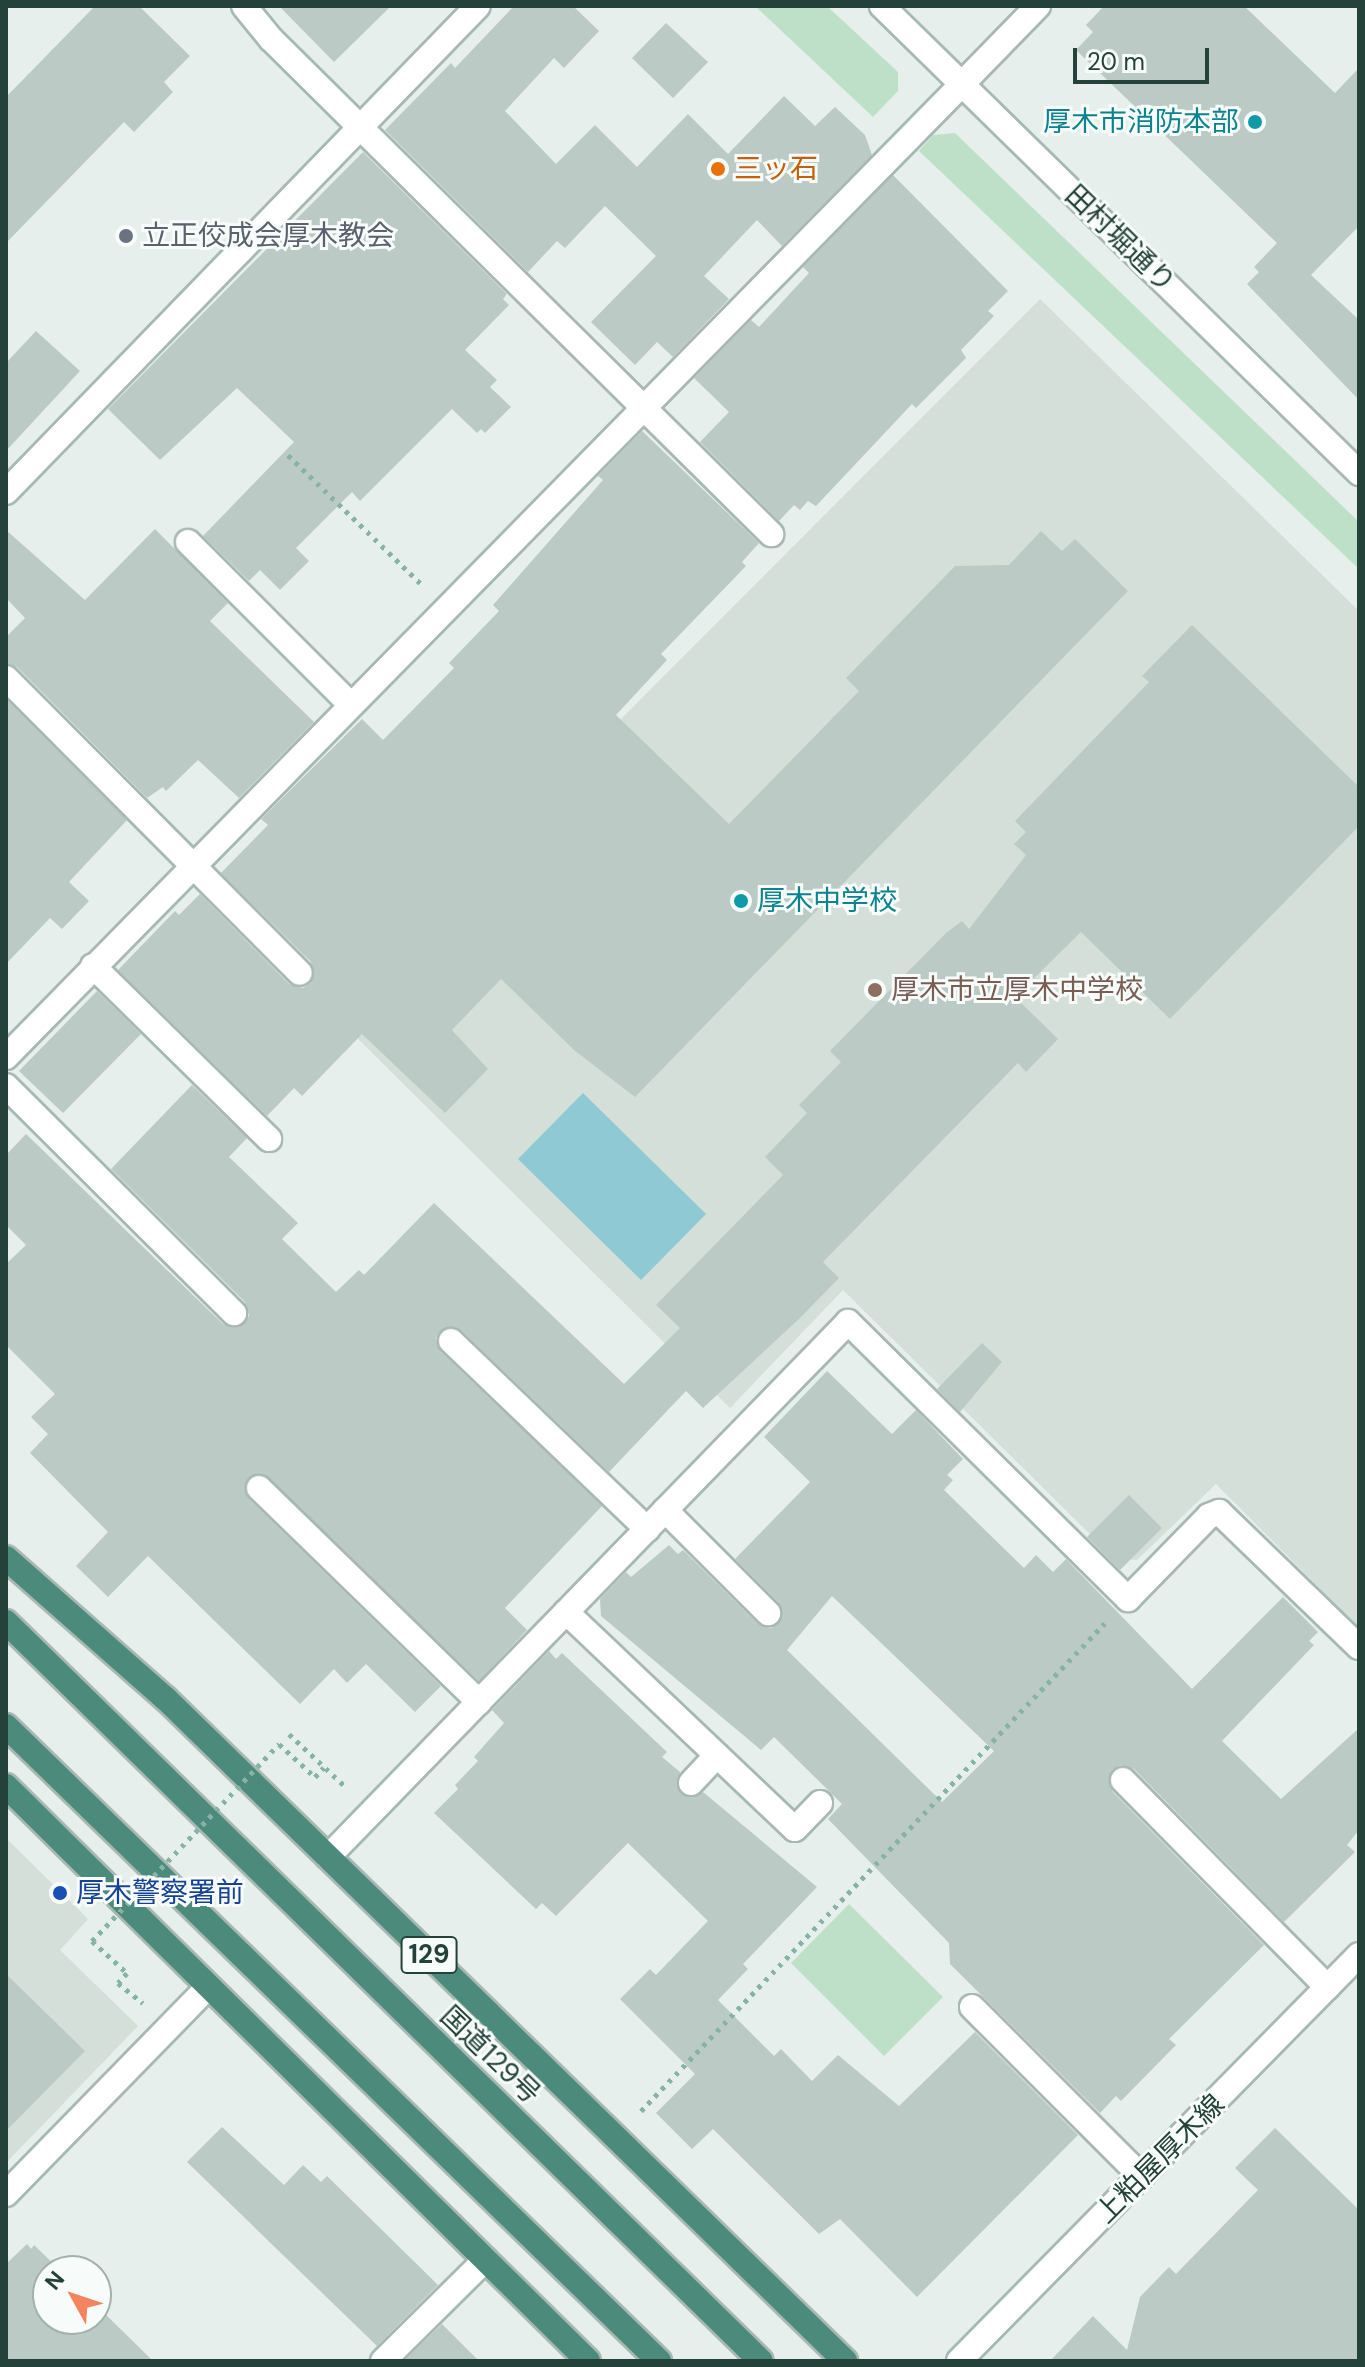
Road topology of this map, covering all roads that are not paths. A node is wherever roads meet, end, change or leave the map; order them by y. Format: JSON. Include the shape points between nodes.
{"nodes":[{"id":1,"x":244,"y":6,"type":"edge"},
{"id":2,"x":478,"y":6,"type":"edge"},
{"id":3,"x":882,"y":6,"type":"edge"},
{"id":4,"x":1038,"y":6,"type":"edge"},
{"id":5,"x":962,"y":84,"type":"junction"},
{"id":6,"x":360,"y":128,"type":"junction"},
{"id":7,"x":643,"y":404,"type":"junction"},
{"id":8,"x":1359,"y":473,"type":"edge"},
{"id":9,"x":6,"y":492,"type":"edge"},
{"id":10,"x":771,"y":534,"type":"dead end"},
{"id":11,"x":188,"y":542,"type":"dead end"},
{"id":12,"x":6,"y":678,"type":"edge"},
{"id":13,"x":349,"y":703,"type":"junction"},
{"id":14,"x":191,"y":864,"type":"junction"},
{"id":15,"x":93,"y":966,"type":"junction"},
{"id":16,"x":300,"y":973,"type":"dead end"},
{"id":17,"x":7,"y":1054,"type":"edge"},
{"id":18,"x":6,"y":1086,"type":"edge"},
{"id":19,"x":269,"y":1139,"type":"dead end"},
{"id":20,"x":234,"y":1313,"type":"dead end"},
{"id":21,"x":451,"y":1341,"type":"dead end"},
{"id":22,"x":259,"y":1488,"type":"dead end"},
{"id":23,"x":665,"y":1510,"type":"junction"},
{"id":24,"x":647,"y":1529,"type":"junction"},
{"id":25,"x":6,"y":1558,"type":"edge"},
{"id":26,"x":566,"y":1612,"type":"junction"},
{"id":27,"x":768,"y":1613,"type":"dead end"},
{"id":28,"x":6,"y":1622,"type":"edge"},
{"id":29,"x":1359,"y":1647,"type":"edge"},
{"id":30,"x":479,"y":1702,"type":"junction"},
{"id":31,"x":6,"y":1726,"type":"edge"},
{"id":32,"x":717,"y":1755,"type":"junction"},
{"id":33,"x":1123,"y":1780,"type":"dead end"},
{"id":34,"x":691,"y":1783,"type":"dead end"},
{"id":35,"x":6,"y":1786,"type":"edge"},
{"id":36,"x":820,"y":1803,"type":"dead end"},
{"id":37,"x":328,"y":1857,"type":"junction"},
{"id":38,"x":1359,"y":1955,"type":"edge"},
{"id":39,"x":1327,"y":1987,"type":"junction"},
{"id":40,"x":207,"y":1988,"type":"junction"},
{"id":41,"x":972,"y":2007,"type":"dead end"},
{"id":42,"x":1142,"y":2177,"type":"junction"},
{"id":43,"x":6,"y":2194,"type":"edge"},
{"id":44,"x":485,"y":2260,"type":"junction"},
{"id":45,"x":383,"y":2361,"type":"edge"},
{"id":46,"x":588,"y":2361,"type":"edge"},
{"id":47,"x":659,"y":2361,"type":"edge"},
{"id":48,"x":761,"y":2361,"type":"edge"},
{"id":49,"x":845,"y":2361,"type":"edge"},
{"id":50,"x":959,"y":2361,"type":"edge"}],
"edges":[{"from":1,"to":6,"type":"street"},
{"from":2,"to":6,"type":"street"},
{"from":3,"to":5,"type":"street","name":"田村堀通り"},
{"from":4,"to":5,"type":"street"},
{"from":5,"to":7,"type":"street"},
{"from":5,"to":8,"type":"street","name":"田村堀通り"},
{"from":6,"to":7,"type":"street"},
{"from":6,"to":9,"type":"street"},
{"from":7,"to":10,"type":"street"},
{"from":7,"to":13,"type":"street"},
{"from":11,"to":13,"type":"street"},
{"from":12,"to":14,"type":"street"},
{"from":13,"to":14,"type":"street"},
{"from":14,"to":15,"type":"street"},
{"from":14,"to":16,"type":"street"},
{"from":15,"to":17,"type":"street"},
{"from":15,"to":19,"type":"street"},
{"from":18,"to":20,"type":"street"},
{"from":21,"to":24,"type":"street"},
{"from":22,"to":30,"type":"street"},
{"from":23,"to":24,"type":"street"},
{"from":23,"to":27,"type":"street"},
{"from":23,"to":29,"type":"street","via":[[848,1322],[1128,1599],[1209,1516],[1219,1512]]},
{"from":24,"to":26,"type":"street"},
{"from":25,"to":37,"type":"highway","number":"129","via":[[165,1698]]},
{"from":26,"to":30,"type":"street"},
{"from":26,"to":32,"type":"street"},
{"from":28,"to":48,"type":"highway","name":"国道129号","number":"129"},
{"from":30,"to":37,"type":"street"},
{"from":31,"to":47,"type":"highway"},
{"from":32,"to":34,"type":"street"},
{"from":32,"to":36,"type":"street","via":[[786,1836]]},
{"from":33,"to":39,"type":"street"},
{"from":35,"to":40,"type":"highway"},
{"from":37,"to":49,"type":"highway","number":"129"},
{"from":38,"to":39,"type":"street","name":"上粕屋厚木線"},
{"from":39,"to":42,"type":"street","name":"上粕屋厚木線"},
{"from":40,"to":43,"type":"street"},
{"from":40,"to":44,"type":"highway"},
{"from":41,"to":42,"type":"street"},
{"from":42,"to":50,"type":"street","name":"上粕屋厚木線"},
{"from":44,"to":45,"type":"street"},
{"from":44,"to":46,"type":"highway"}]}
